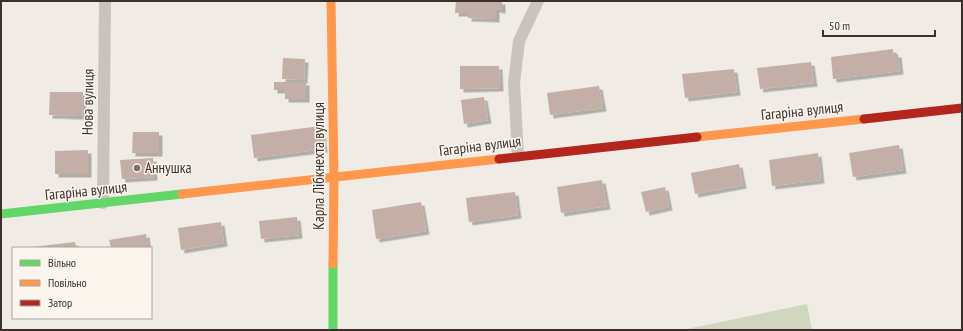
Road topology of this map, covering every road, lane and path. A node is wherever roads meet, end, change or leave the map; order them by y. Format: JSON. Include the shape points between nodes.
{"nodes":[{"id":1,"x":105,"y":1,"type":"edge"},
{"id":2,"x":331,"y":1,"type":"edge"},
{"id":3,"x":538,"y":1,"type":"edge"},
{"id":4,"x":962,"y":108,"type":"edge"},
{"id":5,"x":518,"y":156,"type":"junction"},
{"id":6,"x":334,"y":178,"type":"junction"},
{"id":7,"x":103,"y":203,"type":"junction"},
{"id":8,"x":1,"y":214,"type":"edge"},
{"id":9,"x":333,"y":330,"type":"edge"}],
"edges":[{"from":1,"to":7,"type":"street","name":"Нова вулиця"},
{"from":2,"to":6,"type":"main road","name":"Карла Лібкнехта вулиця"},
{"from":3,"to":5,"type":"street","via":[[519,41],[514,83]]},
{"from":4,"to":5,"type":"main road","name":"Гагаріна вулиця"},
{"from":5,"to":6,"type":"main road","name":"Гагаріна вулиця"},
{"from":6,"to":7,"type":"main road","name":"Гагаріна вулиця"},
{"from":6,"to":9,"type":"main road","name":"Карла Лібкнехта вулиця"},
{"from":7,"to":8,"type":"main road","name":"Гагаріна вулиця"}]}
